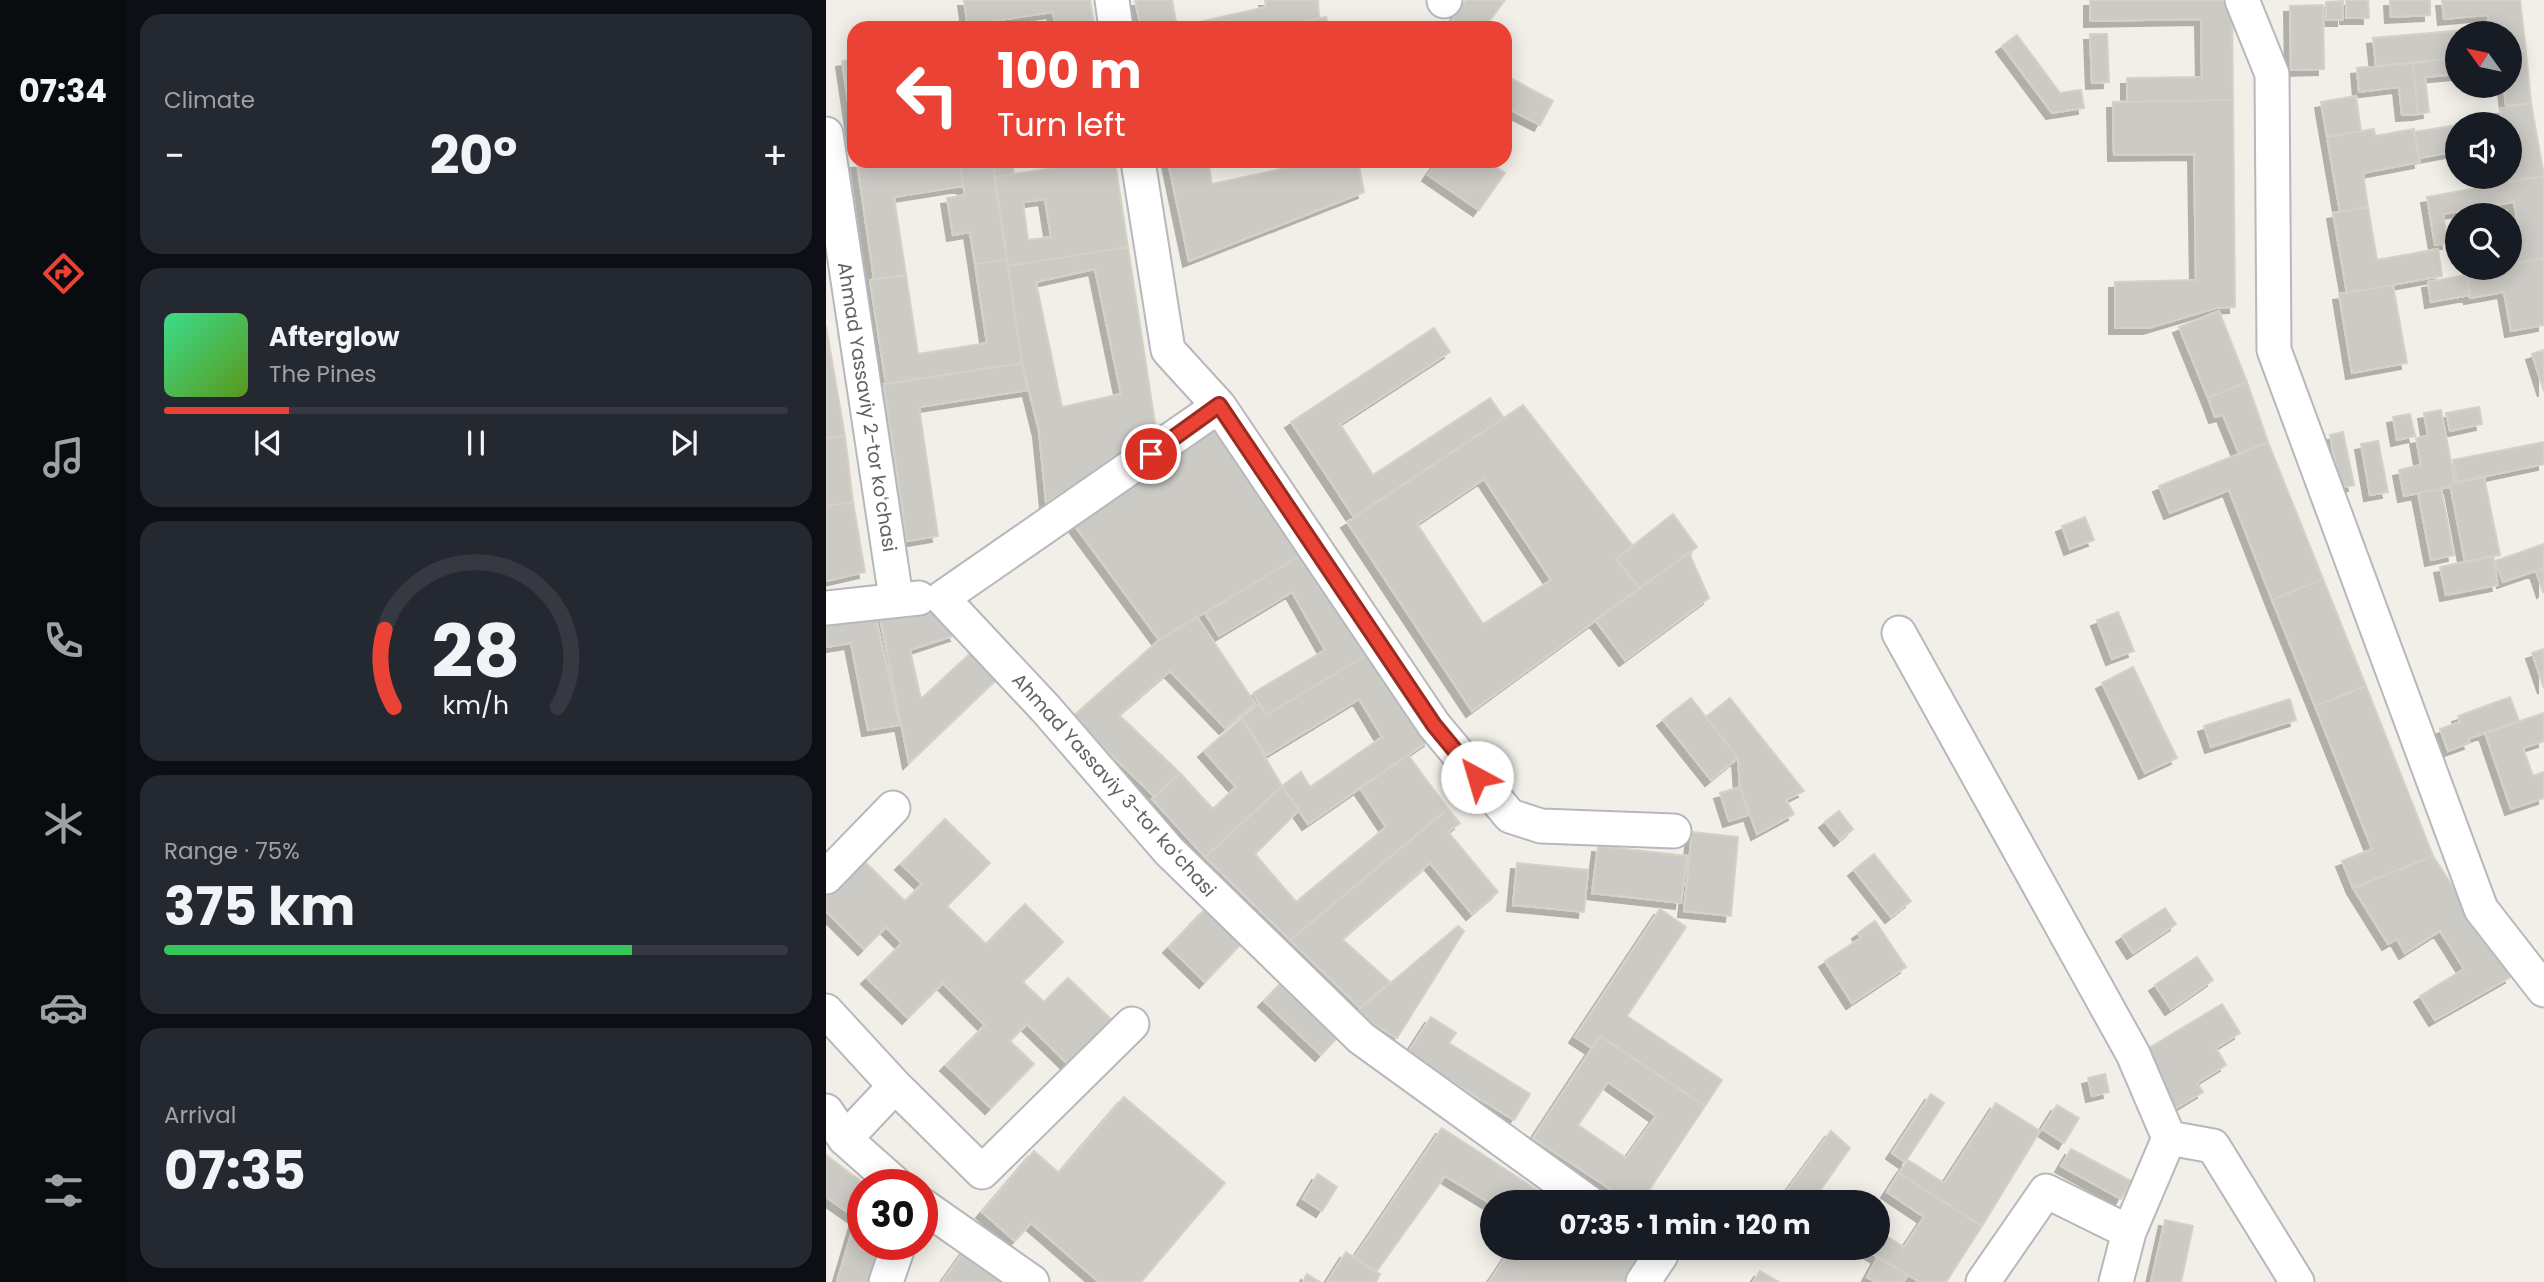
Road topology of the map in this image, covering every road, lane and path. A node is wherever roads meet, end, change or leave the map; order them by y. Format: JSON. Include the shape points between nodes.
{"nodes":[{"id":1,"x":1112,"y":0,"type":"edge"},
{"id":2,"x":2242,"y":0,"type":"edge"},
{"id":3,"x":1115,"y":21,"type":"edge"},
{"id":4,"x":826,"y":134,"type":"edge"},
{"id":5,"x":1139,"y":168,"type":"edge"},
{"id":6,"x":1219,"y":405,"type":"junction"},
{"id":7,"x":896,"y":598,"type":"junction"},
{"id":8,"x":942,"y":598,"type":"junction"},
{"id":9,"x":826,"y":608,"type":"edge"},
{"id":10,"x":1899,"y":633,"type":"dead end"},
{"id":11,"x":893,"y":808,"type":"dead end"},
{"id":12,"x":1674,"y":831,"type":"dead end"},
{"id":13,"x":826,"y":877,"type":"edge"},
{"id":14,"x":2544,"y":990,"type":"edge"},
{"id":15,"x":826,"y":1011,"type":"edge"},
{"id":16,"x":1132,"y":1024,"type":"dead end"},
{"id":17,"x":895,"y":1086,"type":"junction"},
{"id":18,"x":826,"y":1111,"type":"edge"},
{"id":19,"x":2169,"y":1138,"type":"junction"},
{"id":20,"x":845,"y":1139,"type":"junction"},
{"id":21,"x":879,"y":1169,"type":"edge"},
{"id":22,"x":1571,"y":1190,"type":"edge"},
{"id":23,"x":938,"y":1216,"type":"edge"},
{"id":24,"x":2129,"y":1232,"type":"junction"},
{"id":25,"x":894,"y":1260,"type":"edge"},
{"id":26,"x":1658,"y":1260,"type":"edge"},
{"id":27,"x":886,"y":1282,"type":"edge"},
{"id":28,"x":1032,"y":1282,"type":"edge"},
{"id":29,"x":1643,"y":1282,"type":"edge"},
{"id":30,"x":1983,"y":1282,"type":"edge"},
{"id":31,"x":2116,"y":1282,"type":"edge"},
{"id":32,"x":2297,"y":1282,"type":"edge"}],
"edges":[{"from":1,"to":3,"type":"street"},
{"from":2,"to":14,"type":"street","via":[[2272,74],[2274,350],[2481,909]]},
{"from":4,"to":7,"type":"street","name":"Ahmad Yassaviy 2-tor koʻchasi"},
{"from":5,"to":6,"type":"street","via":[[1168,350]]},
{"from":6,"to":8,"type":"street"},
{"from":6,"to":12,"type":"street","via":[[1434,725],[1510,816],[1541,826]]},
{"from":7,"to":8,"type":"street"},
{"from":7,"to":9,"type":"street"},
{"from":8,"to":22,"type":"street","name":"Ahmad Yassaviy 3-tor koʻchasi","via":[[1169,851],[1361,1038]]},
{"from":10,"to":19,"type":"street","via":[[2133,1054]]},
{"from":11,"to":13,"type":"street"},
{"from":15,"to":17,"type":"street"},
{"from":16,"to":17,"type":"street","via":[[982,1172]]},
{"from":17,"to":20,"type":"street"},
{"from":18,"to":20,"type":"street"},
{"from":19,"to":24,"type":"street"},
{"from":19,"to":32,"type":"street","via":[[2213,1146]]},
{"from":20,"to":21,"type":"street"},
{"from":23,"to":28,"type":"street"},
{"from":24,"to":30,"type":"street","via":[[2046,1191]]},
{"from":24,"to":31,"type":"street"},
{"from":25,"to":27,"type":"street"},
{"from":26,"to":29,"type":"street"}]}
